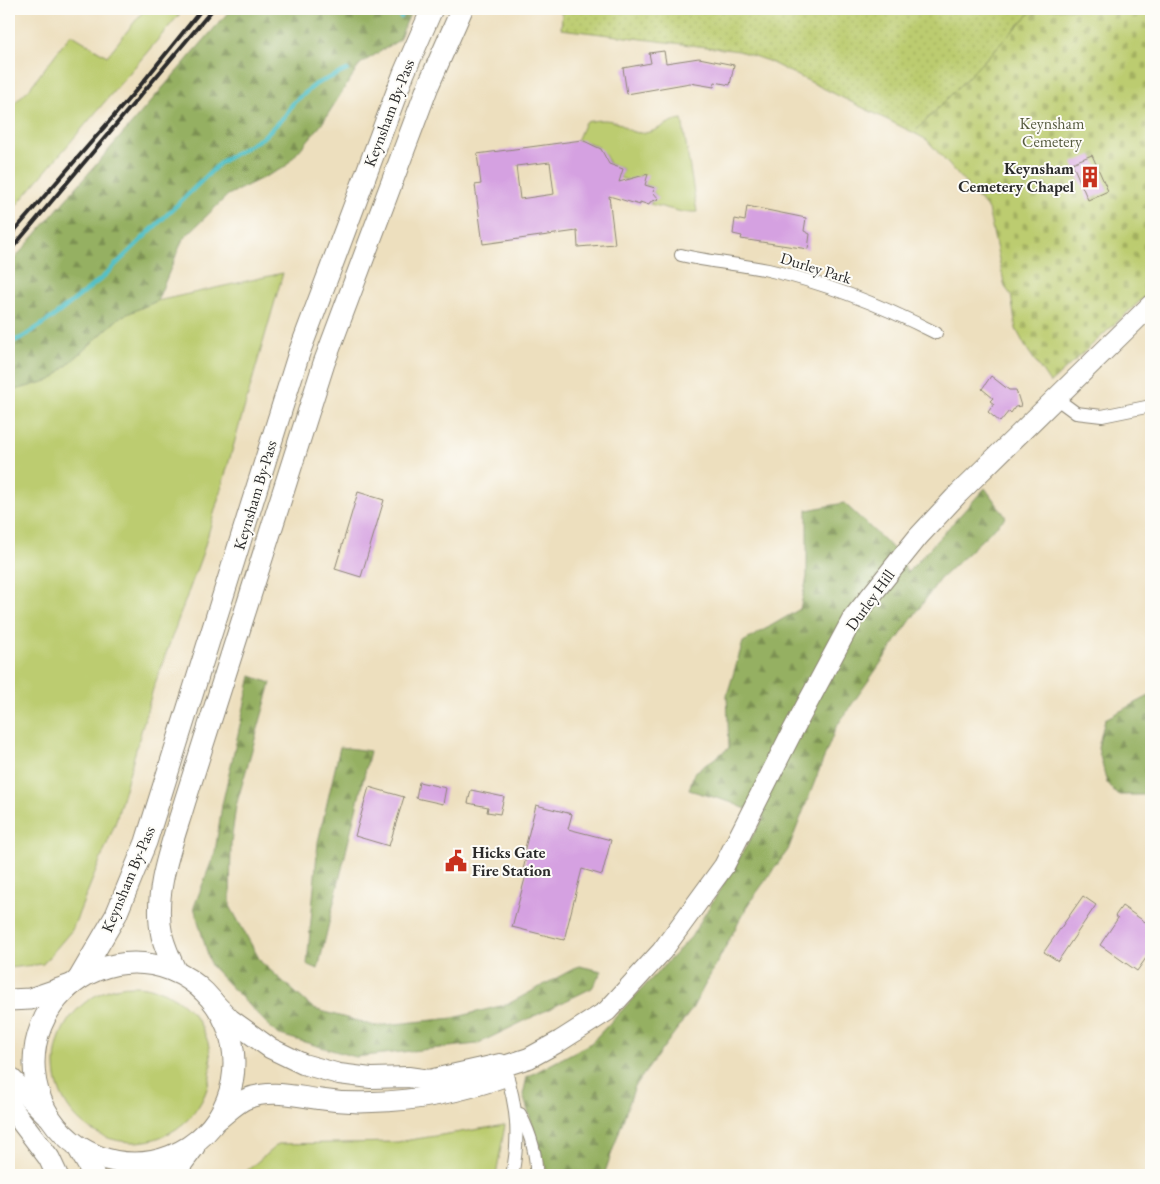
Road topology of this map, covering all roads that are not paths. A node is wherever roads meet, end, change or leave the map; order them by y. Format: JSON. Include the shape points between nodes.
{"nodes":[{"id":1,"x":432,"y":9,"type":"edge"},
{"id":2,"x":462,"y":9,"type":"edge"},
{"id":3,"x":681,"y":255,"type":"dead end"},
{"id":4,"x":1151,"y":304,"type":"edge"},
{"id":5,"x":936,"y":333,"type":"dead end"},
{"id":6,"x":1058,"y":399,"type":"junction"},
{"id":7,"x":1151,"y":406,"type":"edge"},
{"id":8,"x":176,"y":972,"type":"junction"},
{"id":9,"x":74,"y":983,"type":"junction"},
{"id":10,"x":207,"y":995,"type":"junction"},
{"id":11,"x":9,"y":1000,"type":"edge"},
{"id":12,"x":504,"y":1066,"type":"junction"},
{"id":13,"x":9,"y":1077,"type":"edge"},
{"id":14,"x":9,"y":1105,"type":"edge"},
{"id":15,"x":515,"y":1105,"type":"junction"},
{"id":16,"x":50,"y":1118,"type":"junction"},
{"id":17,"x":208,"y":1129,"type":"junction"},
{"id":18,"x":77,"y":1146,"type":"junction"},
{"id":19,"x":57,"y":1175,"type":"edge"},
{"id":20,"x":94,"y":1175,"type":"edge"},
{"id":21,"x":172,"y":1175,"type":"edge"},
{"id":22,"x":512,"y":1175,"type":"edge"},
{"id":23,"x":536,"y":1175,"type":"edge"}],
"edges":[{"from":1,"to":9,"type":"highway","name":"Keynsham By-Pass","via":[[404,73],[299,353],[146,842],[116,915]]},
{"from":2,"to":8,"type":"highway","name":"Keynsham By-Pass","via":[[428,86],[324,363],[169,858],[163,883],[162,936]]},
{"from":3,"to":5,"type":"street","name":"Durley Park","via":[[814,282],[912,320]]},
{"from":4,"to":6,"type":"main road","name":"Durley Hill"},
{"from":6,"to":7,"type":"street","via":[[1076,413],[1102,416]]},
{"from":6,"to":12,"type":"main road","name":"Durley Hill","via":[[951,501],[853,618],[724,866],[662,951],[607,1011],[560,1041]]},
{"from":8,"to":9,"type":"highway","via":[[130,963],[110,966]]},
{"from":8,"to":10,"type":"highway"},
{"from":9,"to":11,"type":"highway","via":[[30,999]]},
{"from":9,"to":16,"type":"highway","name":"Keynsham By-Pass","via":[[56,1002],[47,1018],[35,1055],[36,1076]]},
{"from":10,"to":12,"type":"main road","name":"Durley Hill","via":[[230,1019],[270,1048],[296,1061],[340,1074],[429,1080],[500,1064]]},
{"from":10,"to":17,"type":"highway","via":[[224,1021],[233,1053],[231,1088]]},
{"from":12,"to":15,"type":"street"},
{"from":12,"to":17,"type":"main road","via":[[503,1076],[480,1085],[408,1099],[336,1102],[276,1093],[259,1095],[245,1099]]},
{"from":13,"to":16,"type":"highway"},
{"from":14,"to":19,"type":"highway","via":[[49,1158]]},
{"from":15,"to":22,"type":"street","via":[[518,1131]]},
{"from":15,"to":23,"type":"street","via":[[531,1138],[537,1160]]},
{"from":16,"to":18,"type":"highway"},
{"from":17,"to":18,"type":"highway","via":[[170,1157],[139,1164],[110,1161]]},
{"from":17,"to":21,"type":"highway"},
{"from":18,"to":20,"type":"highway"}]}
